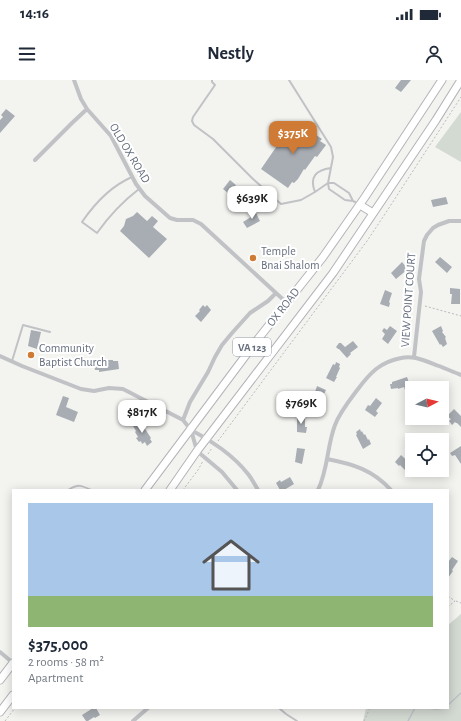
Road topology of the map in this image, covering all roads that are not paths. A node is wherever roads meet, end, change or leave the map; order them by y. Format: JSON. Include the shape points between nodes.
{"nodes":[{"id":1,"x":74,"y":80,"type":"edge"},
{"id":2,"x":212,"y":80,"type":"edge"},
{"id":3,"x":289,"y":80,"type":"edge"},
{"id":4,"x":442,"y":80,"type":"edge"},
{"id":5,"x":461,"y":80,"type":"edge"},
{"id":6,"x":87,"y":109,"type":"junction"},
{"id":7,"x":35,"y":160,"type":"dead end"},
{"id":8,"x":331,"y":168,"type":"junction"},
{"id":9,"x":132,"y":177,"type":"junction"},
{"id":10,"x":328,"y":183,"type":"junction"},
{"id":11,"x":139,"y":189,"type":"junction"},
{"id":12,"x":316,"y":192,"type":"junction"},
{"id":13,"x":356,"y":203,"type":"junction"},
{"id":14,"x":373,"y":214,"type":"junction"},
{"id":15,"x":461,"y":221,"type":"edge"},
{"id":16,"x":276,"y":293,"type":"junction"},
{"id":17,"x":287,"y":303,"type":"junction"},
{"id":18,"x":50,"y":332,"type":"dead end"},
{"id":19,"x":0,"y":356,"type":"edge"},
{"id":20,"x":414,"y":357,"type":"junction"},
{"id":21,"x":11,"y":362,"type":"junction"},
{"id":22,"x":461,"y":376,"type":"edge"},
{"id":23,"x":183,"y":420,"type":"junction"},
{"id":24,"x":191,"y":430,"type":"junction"},
{"id":25,"x":207,"y":438,"type":"junction"},
{"id":26,"x":197,"y":451,"type":"junction"},
{"id":27,"x":327,"y":459,"type":"junction"},
{"id":28,"x":70,"y":489,"type":"edge"},
{"id":29,"x":89,"y":489,"type":"edge"},
{"id":30,"x":147,"y":489,"type":"edge"},
{"id":31,"x":171,"y":489,"type":"edge"},
{"id":32,"x":236,"y":489,"type":"edge"},
{"id":33,"x":257,"y":489,"type":"edge"},
{"id":34,"x":318,"y":489,"type":"edge"},
{"id":35,"x":391,"y":489,"type":"edge"},
{"id":36,"x":0,"y":652,"type":"edge"},
{"id":37,"x":12,"y":662,"type":"edge"},
{"id":38,"x":12,"y":664,"type":"edge"},
{"id":39,"x":0,"y":680,"type":"edge"},
{"id":40,"x":12,"y":696,"type":"edge"},
{"id":41,"x":147,"y":709,"type":"edge"},
{"id":42,"x":280,"y":709,"type":"edge"},
{"id":43,"x":0,"y":712,"type":"edge"},
{"id":44,"x":133,"y":721,"type":"edge"},
{"id":45,"x":297,"y":721,"type":"edge"}],
"edges":[{"from":1,"to":6,"type":"street","name":"OLD OX ROAD","via":[[78,94]]},
{"from":2,"to":12,"type":"lane","via":[[215,85],[193,117],[194,125],[213,139],[281,204],[301,200]]},
{"from":3,"to":8,"type":"lane","via":[[331,147]]},
{"from":4,"to":13,"type":"highway","name":"OX ROAD","number":"VA 123"},
{"from":5,"to":14,"type":"highway","name":"OX ROAD","number":"VA 123"},
{"from":6,"to":7,"type":"street"},
{"from":6,"to":9,"type":"street","name":"OLD OX ROAD","via":[[111,136]]},
{"from":8,"to":10,"type":"lane"},
{"from":8,"to":12,"type":"lane","via":[[322,169],[313,179]]},
{"from":9,"to":11,"type":"street","name":"OLD OX ROAD"},
{"from":9,"to":11,"type":"lane","via":[[122,181],[101,197],[82,222],[97,233],[126,199]]},
{"from":10,"to":12,"type":"lane"},
{"from":10,"to":13,"type":"lane","via":[[334,183],[349,193]]},
{"from":10,"to":13,"type":"lane","via":[[329,189],[345,200]]},
{"from":11,"to":16,"type":"street","name":"OLD OX ROAD","via":[[170,218],[193,220],[201,224]]},
{"from":13,"to":14,"type":"highway"},
{"from":13,"to":17,"type":"highway","name":"OX ROAD","number":"VA 123","via":[[323,257]]},
{"from":14,"to":25,"type":"highway","name":"OX ROAD","number":"VA 123","via":[[332,273]]},
{"from":15,"to":20,"type":"street","name":"VIEW POINT COURT","via":[[449,221],[433,228],[422,246],[419,279],[421,292]]},
{"from":16,"to":17,"type":"street","name":"OLD OX ROAD"},
{"from":16,"to":23,"type":"street","via":[[250,313],[222,346],[190,402]]},
{"from":17,"to":24,"type":"highway","name":"OX ROAD","number":"VA 123"},
{"from":18,"to":21,"type":"lane","via":[[23,324]]},
{"from":19,"to":21,"type":"street"},
{"from":20,"to":22,"type":"street"},
{"from":20,"to":27,"type":"street","via":[[388,362],[367,377],[338,417]]},
{"from":21,"to":23,"type":"street","via":[[88,390],[115,388],[127,391]]},
{"from":23,"to":24,"type":"street"},
{"from":24,"to":25,"type":"street"},
{"from":24,"to":26,"type":"street"},
{"from":24,"to":30,"type":"highway","name":"OX ROAD","number":"VA 123"},
{"from":25,"to":26,"type":"highway","name":"OX ROAD","number":"VA 123"},
{"from":25,"to":33,"type":"street","via":[[247,473]]},
{"from":26,"to":31,"type":"highway","name":"OX ROAD","number":"VA 123"},
{"from":26,"to":32,"type":"street","via":[[222,472]]},
{"from":27,"to":34,"type":"street"},
{"from":27,"to":35,"type":"street","via":[[362,468]]},
{"from":28,"to":29,"type":"lane","via":[[80,485]]},
{"from":36,"to":37,"type":"street"},
{"from":38,"to":39,"type":"highway"},
{"from":40,"to":43,"type":"highway"},
{"from":41,"to":44,"type":"street"},
{"from":42,"to":45,"type":"lane"}]}
